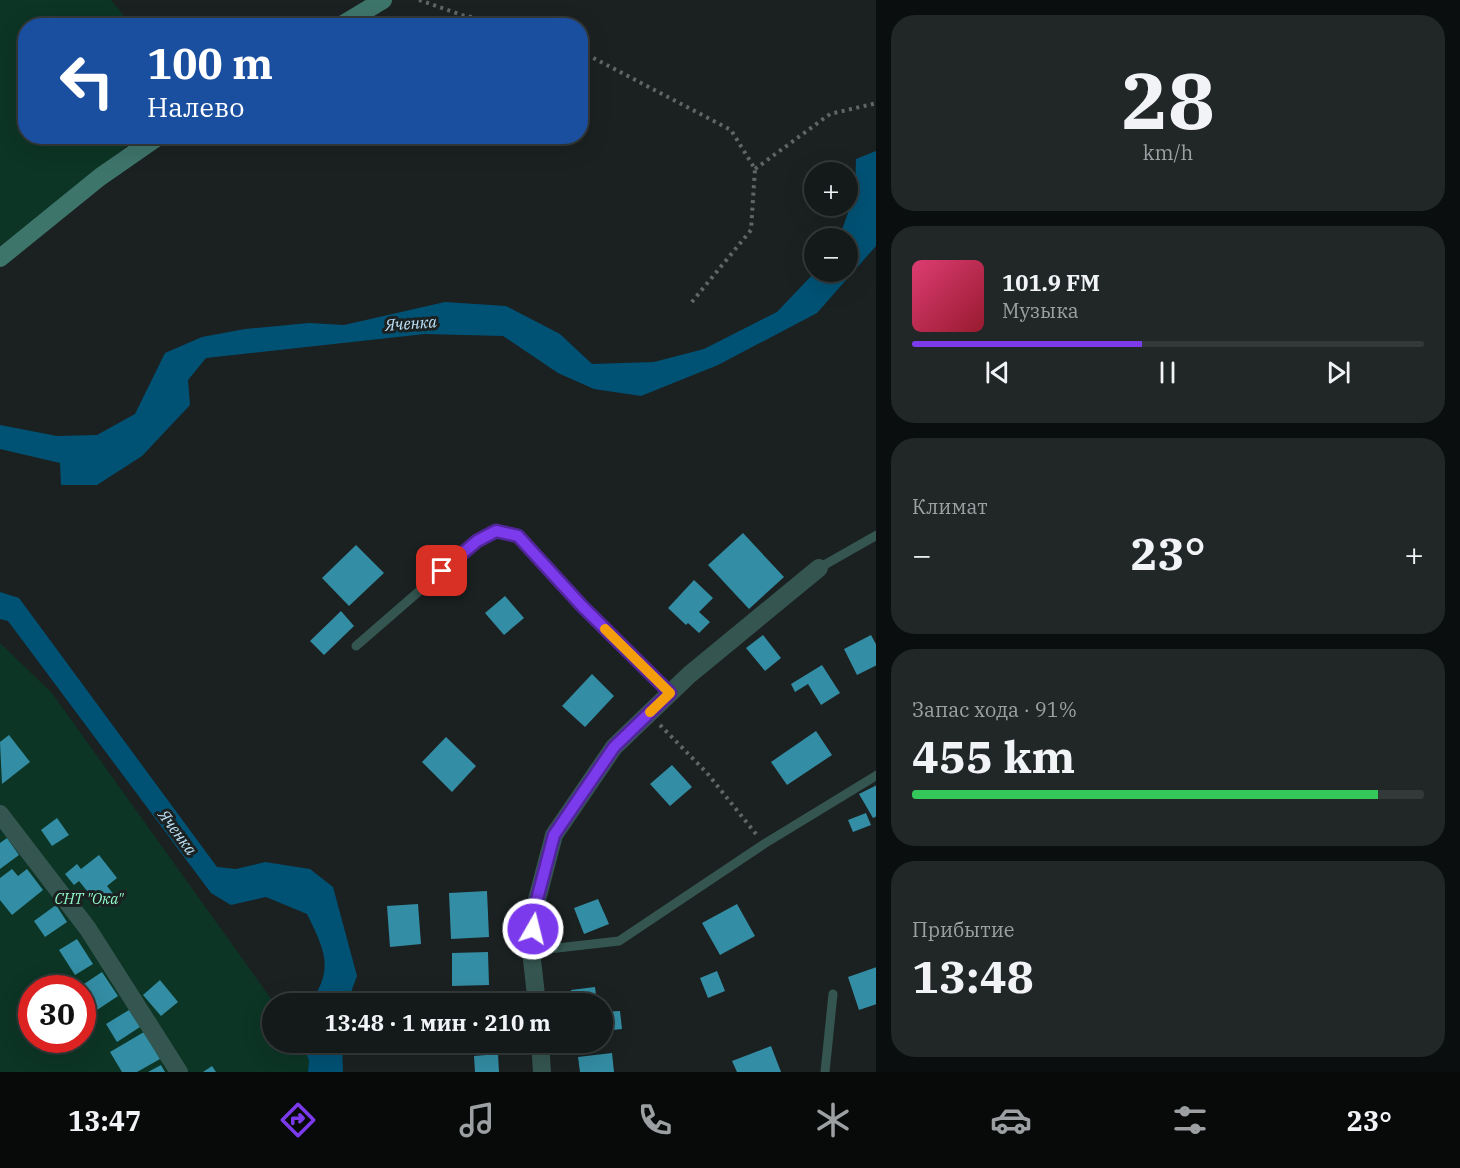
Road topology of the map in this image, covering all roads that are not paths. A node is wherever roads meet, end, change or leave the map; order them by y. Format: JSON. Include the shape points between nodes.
{"nodes":[{"id":1,"x":383,"y":0,"type":"edge"},
{"id":2,"x":353,"y":18,"type":"edge"},
{"id":3,"x":147,"y":144,"type":"edge"},
{"id":4,"x":0,"y":258,"type":"edge"},
{"id":5,"x":876,"y":535,"type":"edge"},
{"id":6,"x":819,"y":568,"type":"joint"},
{"id":7,"x":356,"y":646,"type":"dead end"},
{"id":8,"x":670,"y":693,"type":"junction"},
{"id":9,"x":876,"y":774,"type":"edge"},
{"id":10,"x":0,"y":814,"type":"edge"},
{"id":11,"x":531,"y":951,"type":"junction"},
{"id":12,"x":536,"y":993,"type":"edge"},
{"id":13,"x":832,"y":994,"type":"dead end"},
{"id":14,"x":541,"y":1053,"type":"edge"},
{"id":15,"x":179,"y":1072,"type":"edge"},
{"id":16,"x":542,"y":1072,"type":"edge"},
{"id":17,"x":825,"y":1072,"type":"edge"}],
"edges":[{"from":1,"to":2,"type":"street"},
{"from":3,"to":4,"type":"street"},
{"from":5,"to":6,"type":"lane"},
{"from":6,"to":8,"type":"street"},
{"from":7,"to":8,"type":"lane","via":[[477,541],[496,531],[518,536]]},
{"from":8,"to":11,"type":"street","via":[[614,747],[554,835],[535,907]]},
{"from":9,"to":11,"type":"lane","via":[[619,941]]},
{"from":10,"to":15,"type":"street","via":[[88,929]]},
{"from":11,"to":12,"type":"street"},
{"from":13,"to":17,"type":"lane"},
{"from":14,"to":16,"type":"street"}]}
